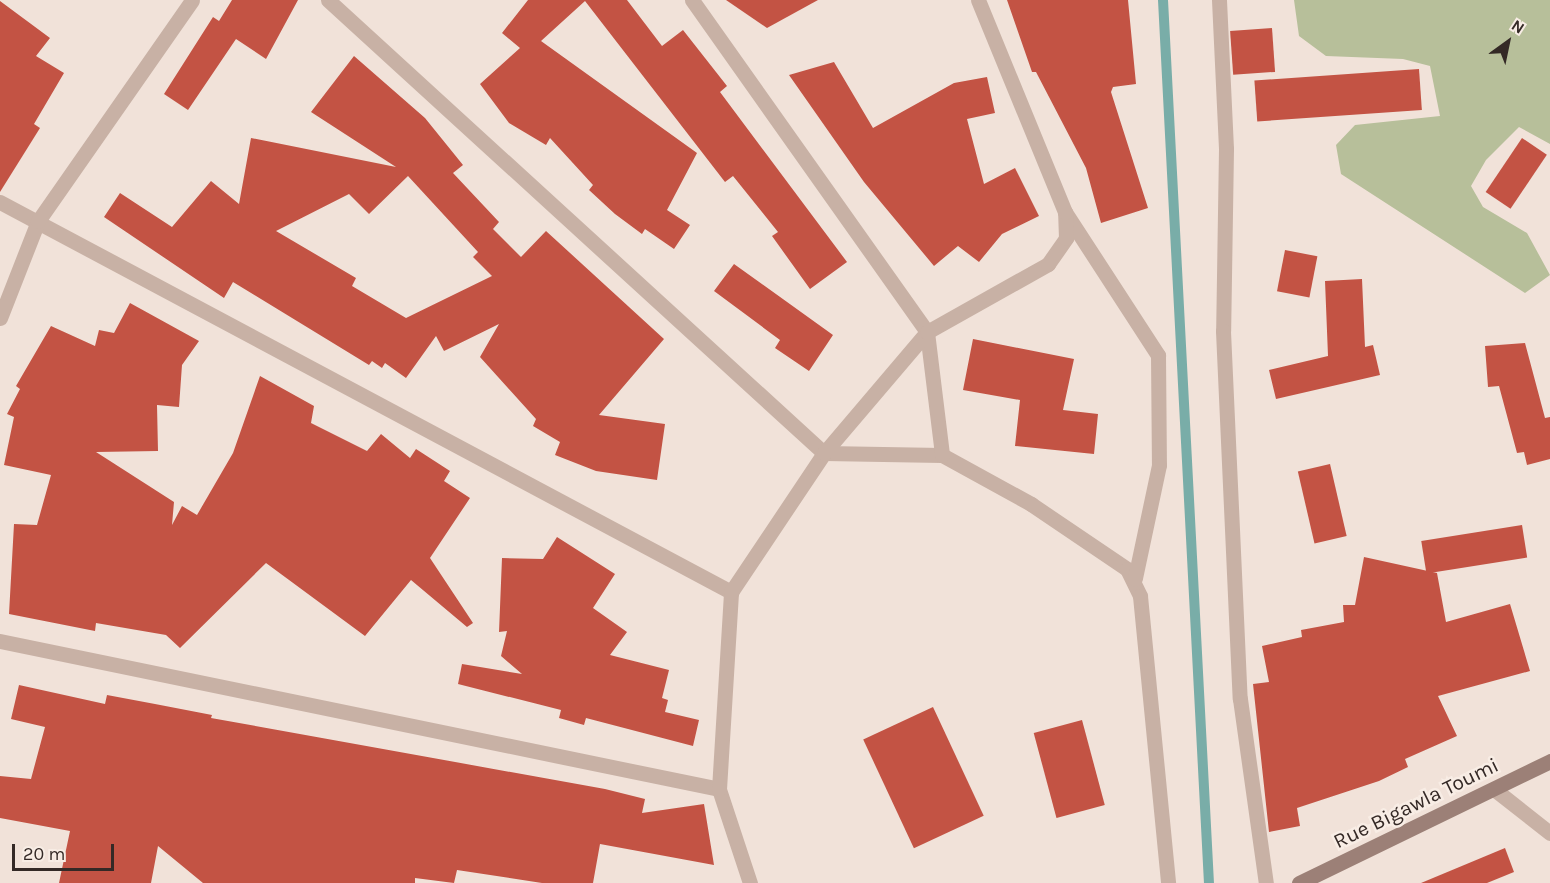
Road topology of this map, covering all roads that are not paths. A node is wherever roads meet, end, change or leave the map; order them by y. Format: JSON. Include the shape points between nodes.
{"nodes":[{"id":1,"x":192,"y":0,"type":"edge"},
{"id":2,"x":328,"y":0,"type":"edge"},
{"id":3,"x":692,"y":0,"type":"edge"},
{"id":4,"x":978,"y":0,"type":"edge"},
{"id":5,"x":1219,"y":0,"type":"edge"},
{"id":6,"x":0,"y":202,"type":"edge"},
{"id":7,"x":1065,"y":212,"type":"junction"},
{"id":8,"x":38,"y":221,"type":"junction"},
{"id":9,"x":0,"y":318,"type":"edge"},
{"id":10,"x":927,"y":332,"type":"junction"},
{"id":11,"x":824,"y":453,"type":"junction"},
{"id":12,"x":942,"y":455,"type":"junction"},
{"id":13,"x":1135,"y":578,"type":"junction"},
{"id":14,"x":731,"y":592,"type":"junction"},
{"id":15,"x":0,"y":641,"type":"edge"},
{"id":16,"x":1550,"y":762,"type":"edge"},
{"id":17,"x":719,"y":789,"type":"junction"},
{"id":18,"x":1494,"y":789,"type":"junction"},
{"id":19,"x":1550,"y":833,"type":"edge"},
{"id":20,"x":750,"y":883,"type":"edge"},
{"id":21,"x":1168,"y":883,"type":"edge"},
{"id":22,"x":1266,"y":883,"type":"edge"},
{"id":23,"x":1299,"y":883,"type":"edge"}],
"edges":[{"from":1,"to":8,"type":"street"},
{"from":2,"to":11,"type":"street"},
{"from":3,"to":10,"type":"street"},
{"from":4,"to":7,"type":"street"},
{"from":5,"to":22,"type":"street","via":[[1226,148],[1223,331],[1240,699]]},
{"from":6,"to":8,"type":"street"},
{"from":7,"to":10,"type":"street","via":[[1066,238],[1048,264]]},
{"from":7,"to":13,"type":"street","via":[[1158,355],[1159,465]]},
{"from":8,"to":9,"type":"street"},
{"from":8,"to":14,"type":"street"},
{"from":10,"to":11,"type":"street"},
{"from":10,"to":12,"type":"street"},
{"from":11,"to":12,"type":"street"},
{"from":11,"to":14,"type":"street"},
{"from":12,"to":13,"type":"street","via":[[1086,538]]},
{"from":13,"to":21,"type":"street"},
{"from":14,"to":17,"type":"street"},
{"from":15,"to":17,"type":"street"},
{"from":16,"to":18,"type":"street","name":"Rue Bigawla Toumi"},
{"from":17,"to":20,"type":"street"},
{"from":18,"to":19,"type":"street"},
{"from":18,"to":23,"type":"street","name":"Rue Bigawla Toumi"}]}
